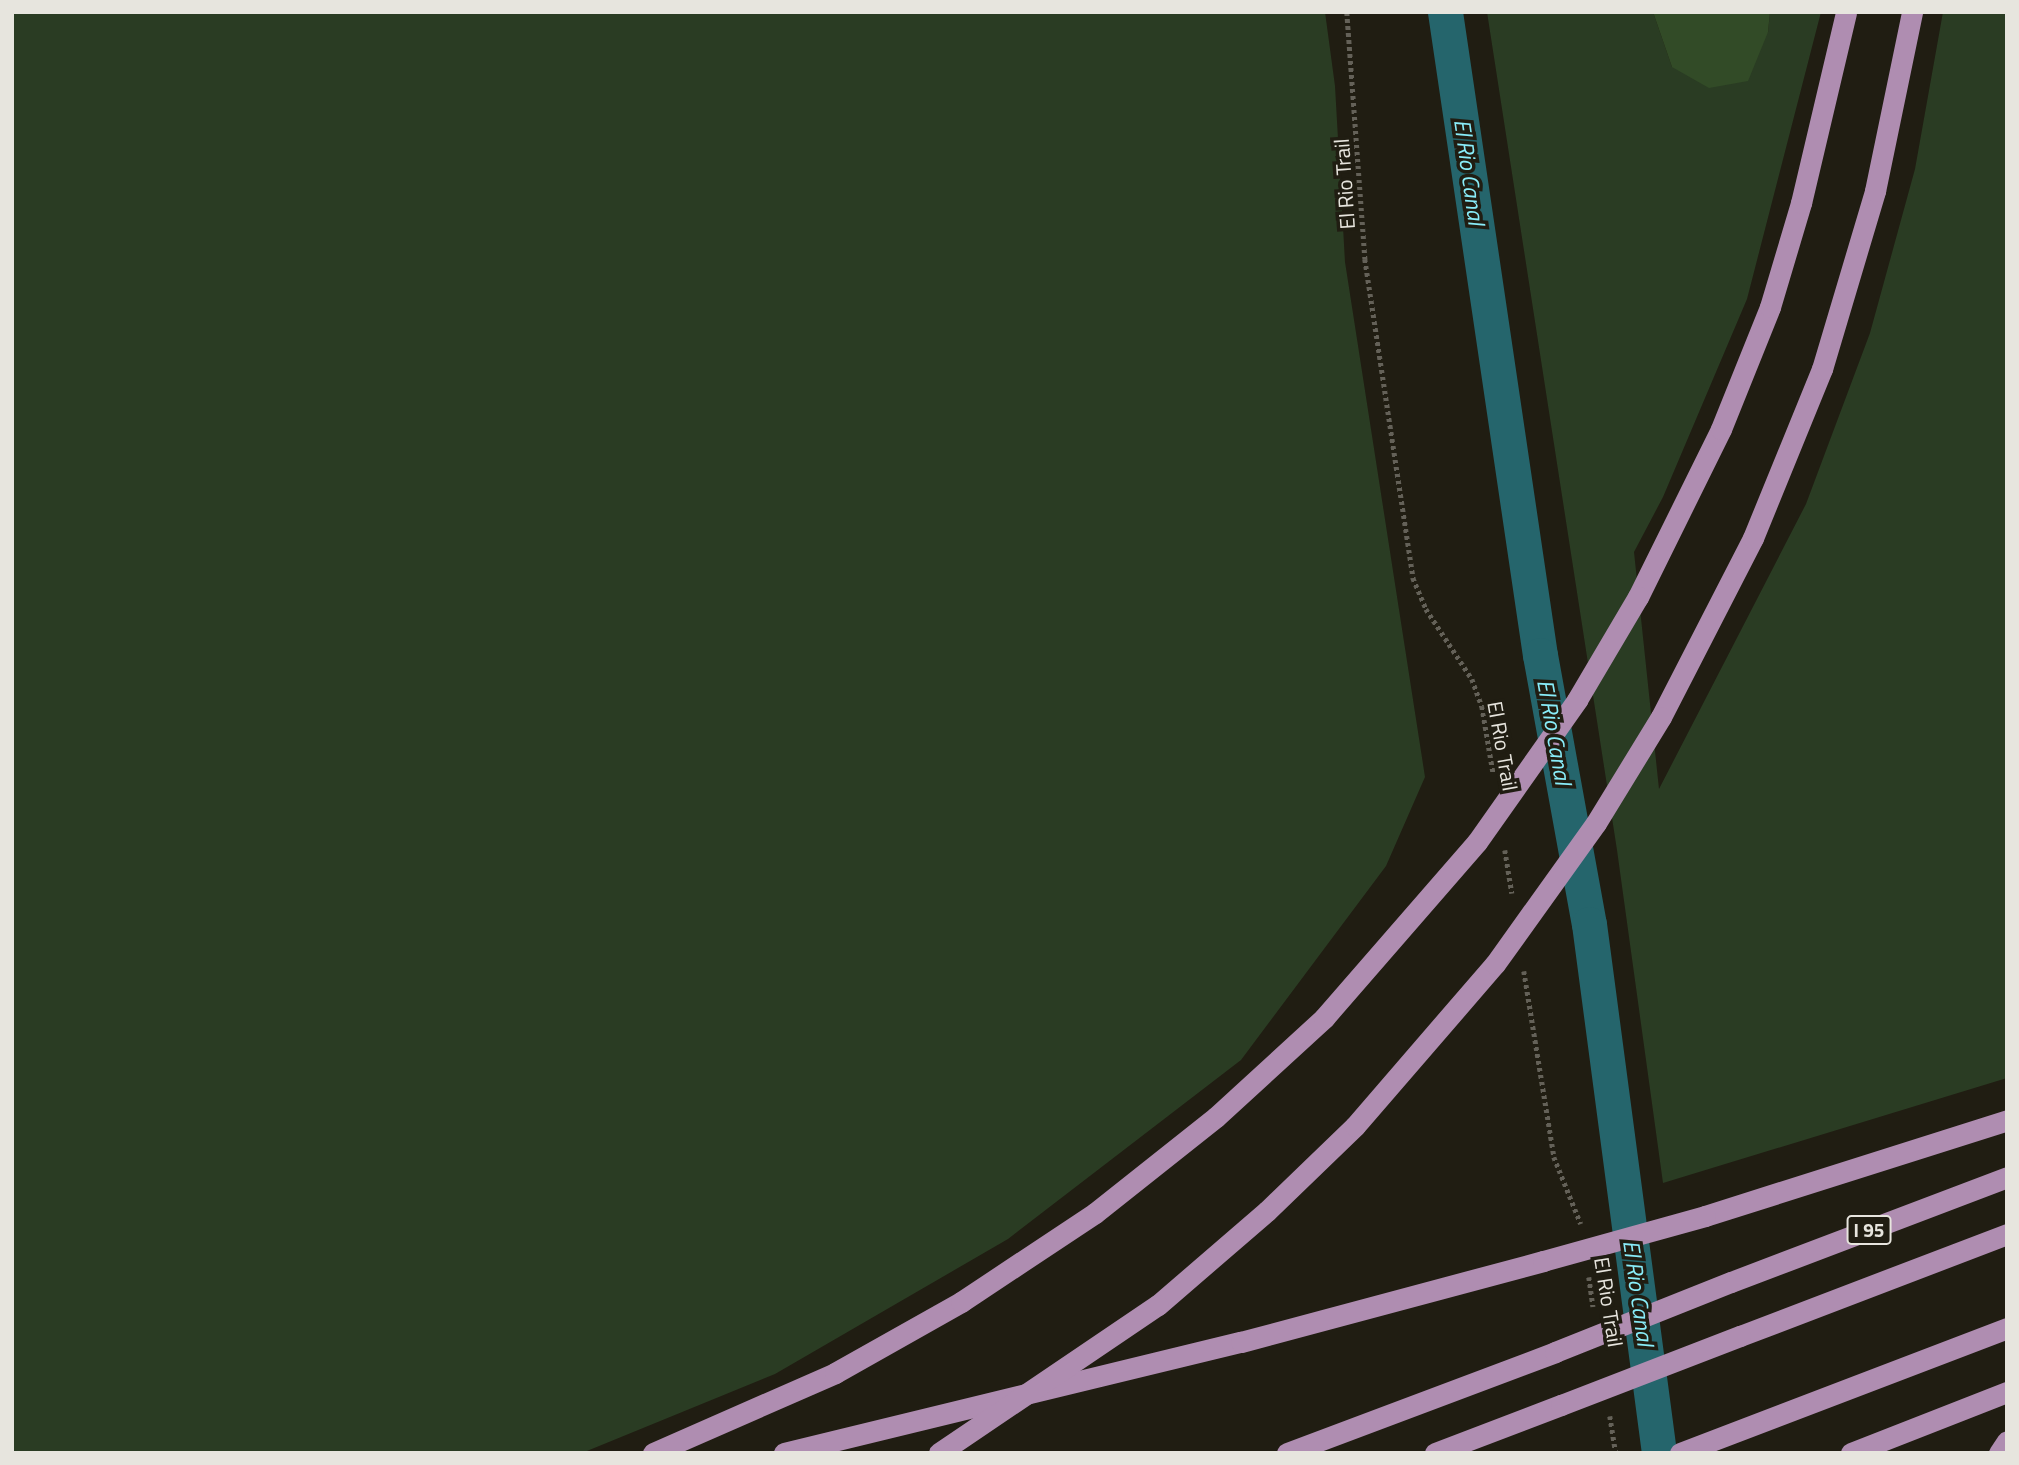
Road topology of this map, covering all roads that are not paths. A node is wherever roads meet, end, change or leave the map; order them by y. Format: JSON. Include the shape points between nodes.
{"nodes":[{"id":1,"x":1846,"y":12,"type":"edge"},
{"id":2,"x":1912,"y":12,"type":"edge"},
{"id":3,"x":2007,"y":1120,"type":"edge"},
{"id":4,"x":2007,"y":1177,"type":"edge"},
{"id":5,"x":2007,"y":1234,"type":"edge"},
{"id":6,"x":2007,"y":1328,"type":"edge"},
{"id":7,"x":2007,"y":1392,"type":"edge"},
{"id":8,"x":2007,"y":1441,"type":"edge"},
{"id":9,"x":653,"y":1453,"type":"edge"},
{"id":10,"x":784,"y":1453,"type":"edge"},
{"id":11,"x":939,"y":1453,"type":"edge"},
{"id":12,"x":1287,"y":1453,"type":"edge"},
{"id":13,"x":1436,"y":1453,"type":"edge"},
{"id":14,"x":1680,"y":1453,"type":"edge"},
{"id":15,"x":1851,"y":1453,"type":"edge"},
{"id":16,"x":1999,"y":1453,"type":"edge"}],
"edges":[{"from":1,"to":9,"type":"highway","bridge":true,"via":[[1801,203],[1770,307],[1721,429],[1638,597],[1577,700],[1477,842],[1324,1018],[1216,1117],[1095,1213],[961,1302],[835,1373]]},
{"from":2,"to":11,"type":"highway","bridge":true,"via":[[1875,191],[1822,369],[1753,538],[1661,717],[1596,823],[1495,964],[1355,1126],[1267,1211],[1158,1306]]},
{"from":3,"to":10,"type":"highway","bridge":true,"via":[[1705,1216],[1543,1261],[1216,1349]]},
{"from":4,"to":12,"type":"highway","number":"I 95","bridge":true},
{"from":5,"to":13,"type":"highway","bridge":true},
{"from":6,"to":14,"type":"highway"},
{"from":7,"to":15,"type":"highway"},
{"from":8,"to":16,"type":"highway"}]}
